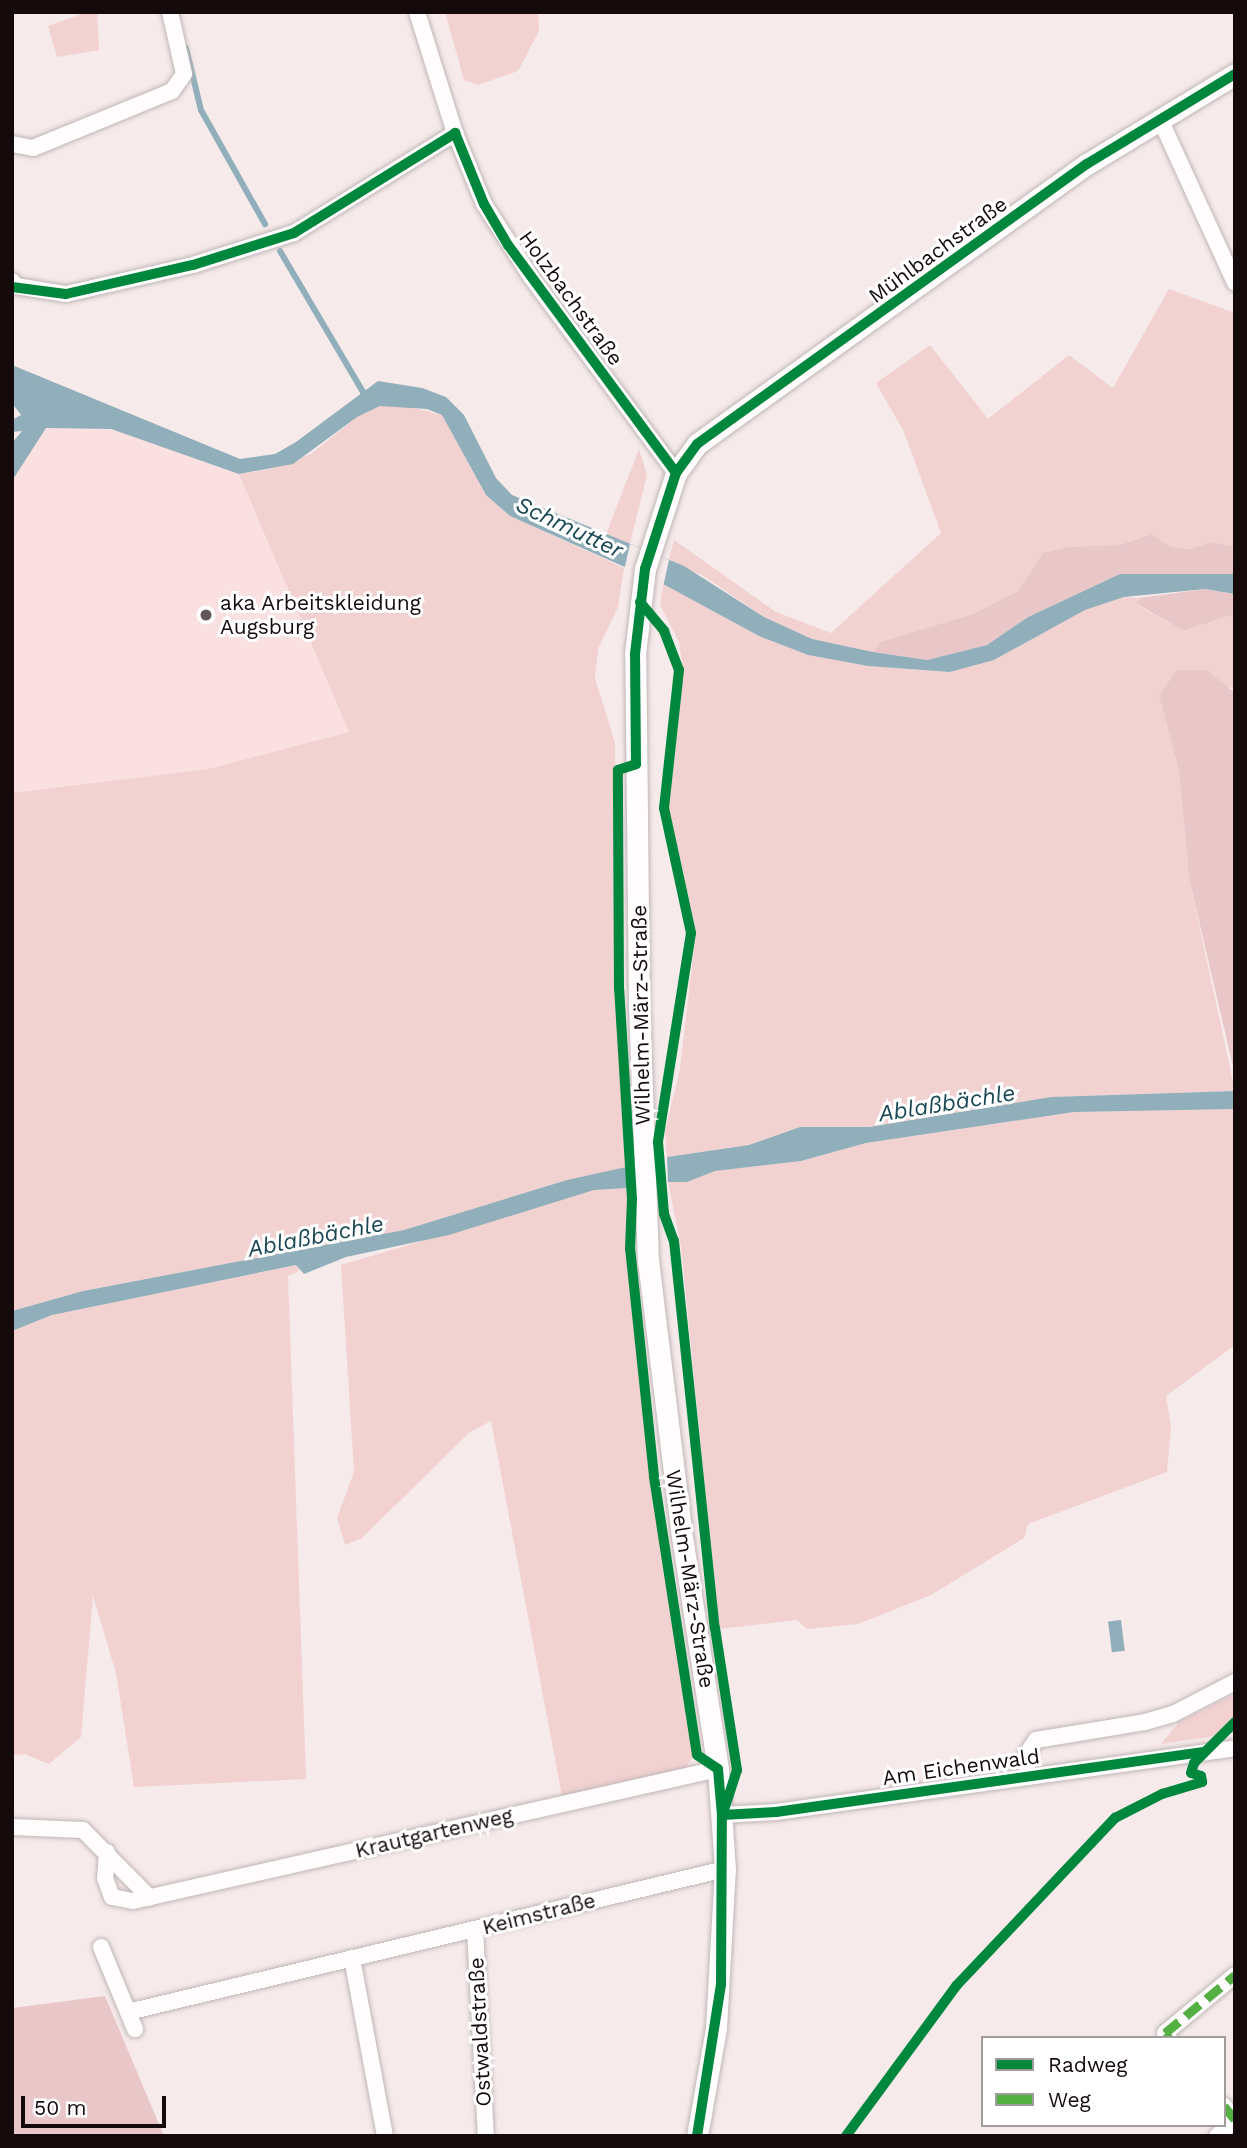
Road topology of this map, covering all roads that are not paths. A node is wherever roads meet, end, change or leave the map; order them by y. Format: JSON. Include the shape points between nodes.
{"nodes":[{"id":1,"x":170,"y":12,"type":"edge"},
{"id":2,"x":417,"y":12,"type":"edge"},
{"id":3,"x":1235,"y":74,"type":"edge"},
{"id":4,"x":1160,"y":119,"type":"junction"},
{"id":5,"x":456,"y":133,"type":"junction"},
{"id":6,"x":12,"y":144,"type":"edge"},
{"id":7,"x":1235,"y":283,"type":"edge"},
{"id":8,"x":14,"y":285,"type":"edge"},
{"id":9,"x":676,"y":472,"type":"junction"},
{"id":10,"x":1235,"y":1682,"type":"edge"},
{"id":11,"x":1235,"y":1748,"type":"edge"},
{"id":12,"x":718,"y":1769,"type":"junction"},
{"id":13,"x":1028,"y":1777,"type":"junction"},
{"id":14,"x":722,"y":1815,"type":"junction"},
{"id":15,"x":12,"y":1827,"type":"edge"},
{"id":16,"x":107,"y":1852,"type":"junction"},
{"id":17,"x":726,"y":1869,"type":"junction"},
{"id":18,"x":150,"y":1898,"type":"junction"},
{"id":19,"x":475,"y":1929,"type":"junction"},
{"id":20,"x":101,"y":1947,"type":"dead end"},
{"id":21,"x":352,"y":1958,"type":"junction"},
{"id":22,"x":1235,"y":1975,"type":"edge"},
{"id":23,"x":128,"y":2012,"type":"junction"},
{"id":24,"x":135,"y":2029,"type":"dead end"},
{"id":25,"x":1167,"y":2036,"type":"edge"},
{"id":26,"x":1235,"y":2119,"type":"edge"},
{"id":27,"x":385,"y":2136,"type":"edge"},
{"id":28,"x":486,"y":2136,"type":"edge"},
{"id":29,"x":697,"y":2136,"type":"edge"},
{"id":30,"x":1217,"y":2136,"type":"edge"}],
"edges":[{"from":1,"to":6,"type":"street","via":[[184,74],[173,91],[33,148]]},
{"from":2,"to":5,"type":"street","name":"Holzbachstraße"},
{"from":3,"to":4,"type":"street","name":"Mühlbachstraße"},
{"from":4,"to":7,"type":"street"},
{"from":4,"to":9,"type":"street","name":"Mühlbachstraße","via":[[1070,176],[898,304],[723,423],[697,444]]},
{"from":5,"to":8,"type":"street","via":[[294,233],[193,265],[66,294]]},
{"from":5,"to":9,"type":"street","name":"Holzbachstraße","via":[[484,204],[508,246]]},
{"from":9,"to":12,"type":"street","name":"Wilhelm-März-Straße","via":[[654,534],[635,654],[644,1142],[664,1400]]},
{"from":10,"to":13,"type":"street","name":"Am Eichenwald","via":[[1173,1714],[1036,1740],[1026,1755]]},
{"from":11,"to":13,"type":"street","name":"Am Eichenwald"},
{"from":12,"to":14,"type":"street","name":"Wilhelm-März-Straße"},
{"from":12,"to":18,"type":"street","name":"Krautgartenweg"},
{"from":13,"to":14,"type":"street","name":"Am Eichenwald"},
{"from":14,"to":17,"type":"street","name":"Wilhelm-März-Straße"},
{"from":15,"to":16,"type":"street","via":[[75,1827]]},
{"from":16,"to":18,"type":"street"},
{"from":16,"to":18,"type":"street","name":"Krautgartenweg","via":[[105,1878],[112,1897],[125,1902]]},
{"from":17,"to":19,"type":"street","name":"Keimstraße"},
{"from":17,"to":29,"type":"street","name":"Wilhelm-März-Straße","via":[[716,2028]]},
{"from":19,"to":21,"type":"street","name":"Keimstraße"},
{"from":19,"to":28,"type":"street","name":"Ostwaldstraße"},
{"from":20,"to":23,"type":"street"},
{"from":21,"to":23,"type":"street","name":"Keimstraße"},
{"from":21,"to":27,"type":"street"},
{"from":22,"to":25,"type":"street","via":[[1165,2033]]},
{"from":23,"to":24,"type":"street"},
{"from":26,"to":30,"type":"street"}]}
